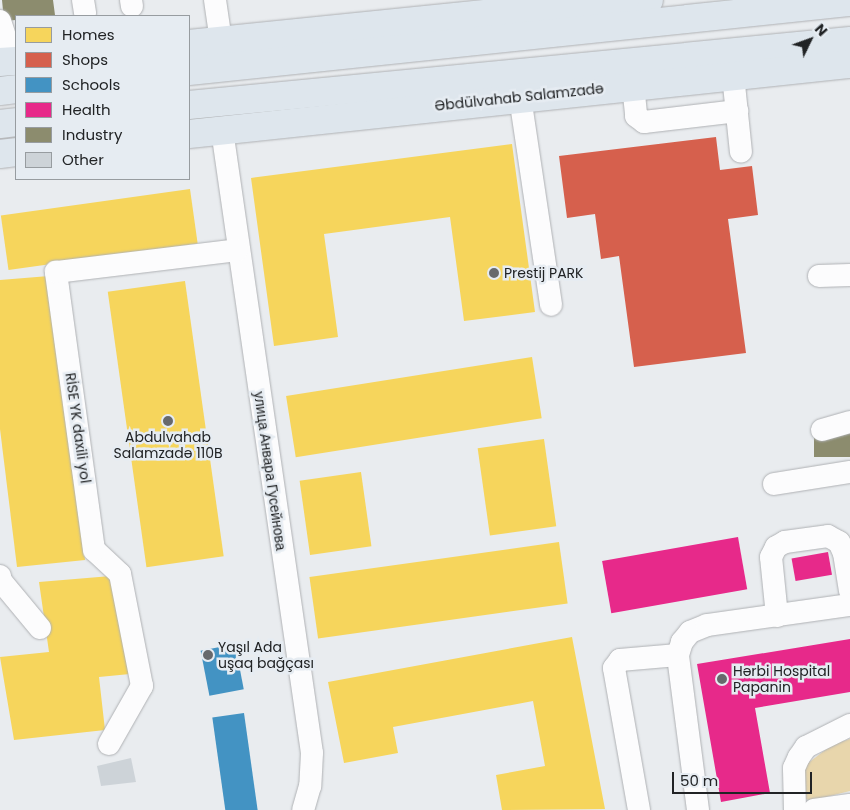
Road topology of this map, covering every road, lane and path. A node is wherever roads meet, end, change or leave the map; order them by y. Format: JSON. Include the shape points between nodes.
{"nodes":[{"id":1,"x":215,"y":0,"type":"edge"},
{"id":2,"x":625,"y":0,"type":"edge"},
{"id":3,"x":649,"y":0,"type":"edge"},
{"id":4,"x":840,"y":2,"type":"edge"},
{"id":5,"x":0,"y":21,"type":"edge"},
{"id":6,"x":607,"y":27,"type":"junction"},
{"id":7,"x":221,"y":41,"type":"junction"},
{"id":8,"x":190,"y":44,"type":"edge"},
{"id":9,"x":848,"y":49,"type":"edge"},
{"id":10,"x":10,"y":62,"type":"edge"},
{"id":11,"x":617,"y":64,"type":"junction"},
{"id":12,"x":190,"y":71,"type":"edge"},
{"id":13,"x":733,"y":76,"type":"junction"},
{"id":14,"x":663,"y":82,"type":"junction"},
{"id":15,"x":633,"y":86,"type":"junction"},
{"id":16,"x":15,"y":90,"type":"edge"},
{"id":17,"x":0,"y":91,"type":"edge"},
{"id":18,"x":520,"y":97,"type":"junction"},
{"id":19,"x":190,"y":105,"type":"edge"},
{"id":20,"x":737,"y":111,"type":"junction"},
{"id":21,"x":15,"y":122,"type":"edge"},
{"id":22,"x":0,"y":124,"type":"edge"},
{"id":23,"x":222,"y":130,"type":"junction"},
{"id":24,"x":190,"y":134,"type":"edge"},
{"id":25,"x":15,"y":152,"type":"edge"},
{"id":26,"x":741,"y":152,"type":"dead end"},
{"id":27,"x":0,"y":154,"type":"edge"},
{"id":28,"x":237,"y":250,"type":"junction"},
{"id":29,"x":850,"y":275,"type":"edge"},
{"id":30,"x":819,"y":276,"type":"dead end"},
{"id":31,"x":551,"y":305,"type":"dead end"},
{"id":32,"x":850,"y":422,"type":"edge"},
{"id":33,"x":822,"y":430,"type":"dead end"},
{"id":34,"x":850,"y":472,"type":"edge"},
{"id":35,"x":774,"y":484,"type":"dead end"},
{"id":36,"x":0,"y":576,"type":"edge"},
{"id":37,"x":850,"y":591,"type":"edge"},
{"id":38,"x":850,"y":605,"type":"edge"},
{"id":39,"x":777,"y":616,"type":"junction"},
{"id":40,"x":40,"y":628,"type":"dead end"},
{"id":41,"x":678,"y":655,"type":"junction"},
{"id":42,"x":850,"y":725,"type":"edge"},
{"id":43,"x":109,"y":744,"type":"dead end"},
{"id":44,"x":850,"y":805,"type":"edge"},
{"id":45,"x":303,"y":810,"type":"edge"},
{"id":46,"x":639,"y":810,"type":"edge"},
{"id":47,"x":698,"y":810,"type":"edge"},
{"id":48,"x":795,"y":810,"type":"edge"},
{"id":49,"x":814,"y":810,"type":"edge"}],
"edges":[{"from":1,"to":7,"type":"street"},
{"from":2,"to":7,"type":"main road"},
{"from":3,"to":6,"type":"main road"},
{"from":4,"to":6,"type":"main road"},
{"from":5,"to":10,"type":"street"},
{"from":6,"to":12,"type":"main road"},
{"from":7,"to":8,"type":"main road"},
{"from":9,"to":11,"type":"main road","name":"Əbdülvahab Salamzadə"},
{"from":9,"to":13,"type":"main road","name":"Əbdülvahab Salamzadə","via":[[795,69]]},
{"from":11,"to":14,"type":"main road"},
{"from":11,"to":19,"type":"main road","name":"Əbdülvahab Salamzadə"},
{"from":13,"to":14,"type":"main road","name":"Əbdülvahab Salamzadə"},
{"from":13,"to":20,"type":"street"},
{"from":14,"to":15,"type":"main road","name":"Əbdülvahab Salamzadə"},
{"from":15,"to":18,"type":"main road","name":"Əbdülvahab Salamzadə"},
{"from":15,"to":20,"type":"street","via":[[636,116],[644,122]]},
{"from":16,"to":17,"type":"main road"},
{"from":18,"to":23,"type":"main road","name":"Əbdülvahab Salamzadə"},
{"from":18,"to":31,"type":"street"},
{"from":20,"to":26,"type":"street"},
{"from":21,"to":22,"type":"main road"},
{"from":23,"to":24,"type":"main road","name":"Əbdülvahab Salamzadə"},
{"from":23,"to":28,"type":"street","name":"улица Анвара Гусейнова"},
{"from":25,"to":27,"type":"main road"},
{"from":28,"to":43,"type":"street","name":"RİSE YK daxili yol","via":[[56,272],[94,550],[120,574],[142,686]]},
{"from":28,"to":45,"type":"street","name":"улица Анвара Гусейнова","via":[[312,753],[310,786]]},
{"from":29,"to":30,"type":"street"},
{"from":32,"to":33,"type":"street"},
{"from":34,"to":35,"type":"street"},
{"from":36,"to":40,"type":"street"},
{"from":37,"to":39,"type":"street","via":[[839,542],[828,536],[785,542],[776,547],[771,556]]},
{"from":38,"to":39,"type":"street"},
{"from":39,"to":41,"type":"street","via":[[707,625],[690,632]]},
{"from":41,"to":46,"type":"street","via":[[620,660],[614,668]]},
{"from":41,"to":47,"type":"street"},
{"from":42,"to":48,"type":"street","via":[[806,747],[799,757],[794,768]]},
{"from":44,"to":49,"type":"street"}]}
